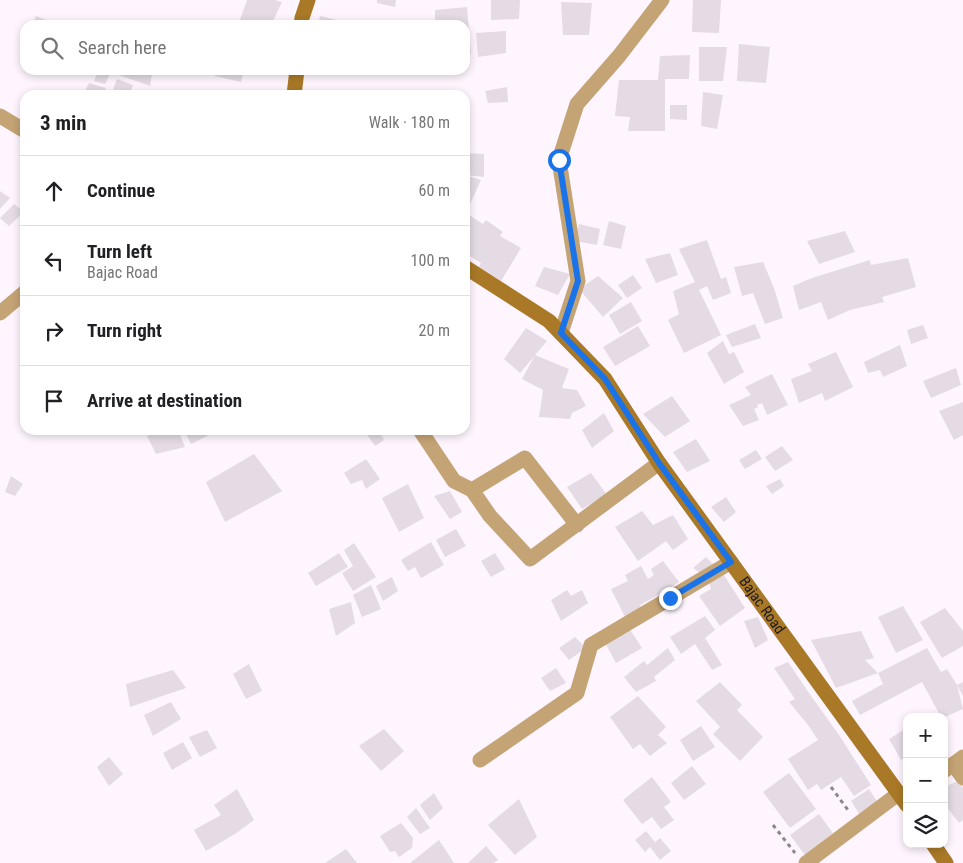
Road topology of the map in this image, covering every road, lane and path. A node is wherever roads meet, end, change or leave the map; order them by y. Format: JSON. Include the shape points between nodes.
{"nodes":[{"id":1,"x":308,"y":0,"type":"edge"},
{"id":2,"x":662,"y":0,"type":"edge"},
{"id":3,"x":302,"y":20,"type":"edge"},
{"id":4,"x":296,"y":75,"type":"edge"},
{"id":5,"x":295,"y":90,"type":"edge"},
{"id":6,"x":0,"y":116,"type":"edge"},
{"id":7,"x":20,"y":128,"type":"edge"},
{"id":8,"x":470,"y":270,"type":"edge"},
{"id":9,"x":20,"y":296,"type":"edge"},
{"id":10,"x":0,"y":313,"type":"edge"},
{"id":11,"x":561,"y":333,"type":"junction"},
{"id":12,"x":423,"y":435,"type":"edge"},
{"id":13,"x":659,"y":463,"type":"junction"},
{"id":14,"x":472,"y":490,"type":"junction"},
{"id":15,"x":577,"y":525,"type":"junction"},
{"id":16,"x":731,"y":562,"type":"junction"},
{"id":17,"x":480,"y":760,"type":"dead end"},
{"id":18,"x":953,"y":764,"type":"edge"},
{"id":19,"x":963,"y":778,"type":"edge"},
{"id":20,"x":831,"y":787,"type":"dead end"},
{"id":21,"x":903,"y":800,"type":"edge"},
{"id":22,"x":903,"y":802,"type":"edge"},
{"id":23,"x":859,"y":824,"type":"junction"},
{"id":24,"x":773,"y":825,"type":"dead end"},
{"id":25,"x":937,"y":848,"type":"edge"},
{"id":26,"x":802,"y":859,"type":"edge"},
{"id":27,"x":946,"y":863,"type":"edge"}],
"edges":[{"from":1,"to":3,"type":"street"},
{"from":2,"to":11,"type":"street","via":[[577,104],[559,160],[578,281]]},
{"from":4,"to":5,"type":"street"},
{"from":6,"to":7,"type":"street"},
{"from":8,"to":11,"type":"street","name":"Bajac Road","via":[[549,321]]},
{"from":9,"to":10,"type":"street"},
{"from":11,"to":13,"type":"street","name":"Bajac Road","via":[[605,379]]},
{"from":12,"to":14,"type":"street","via":[[454,481]]},
{"from":13,"to":15,"type":"street"},
{"from":13,"to":16,"type":"street","name":"Bajac Road"},
{"from":14,"to":15,"type":"street","via":[[526,458]]},
{"from":14,"to":15,"type":"street","via":[[490,516],[530,559]]},
{"from":16,"to":17,"type":"street","via":[[591,645],[576,693]]},
{"from":16,"to":21,"type":"street","name":"Bajac Road"},
{"from":18,"to":19,"type":"street"},
{"from":20,"to":23,"type":"path"},
{"from":22,"to":23,"type":"street"},
{"from":23,"to":26,"type":"street"},
{"from":24,"to":26,"type":"path"},
{"from":25,"to":27,"type":"street"}]}
